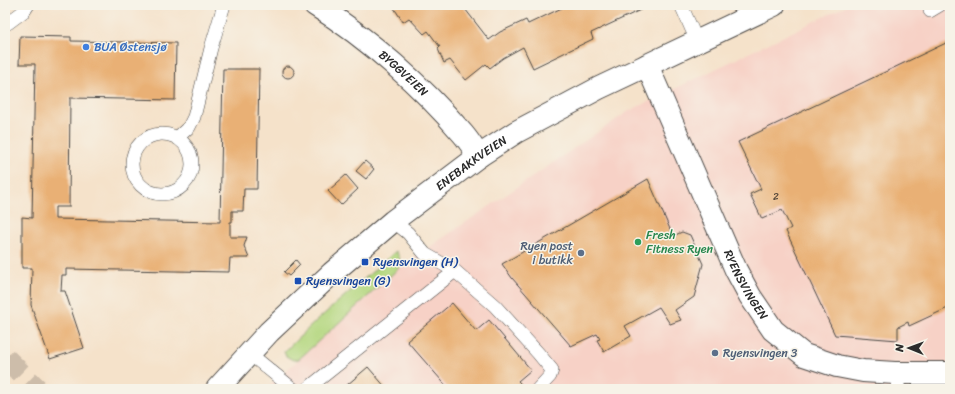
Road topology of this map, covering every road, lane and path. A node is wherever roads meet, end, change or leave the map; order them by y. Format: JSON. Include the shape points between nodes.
{"nodes":[{"id":1,"x":28,"y":5,"type":"edge"},
{"id":2,"x":224,"y":5,"type":"edge"},
{"id":3,"x":315,"y":5,"type":"edge"},
{"id":4,"x":680,"y":5,"type":"edge"},
{"id":5,"x":774,"y":5,"type":"edge"},
{"id":6,"x":8,"y":23,"type":"dead end"},
{"id":7,"x":697,"y":41,"type":"junction"},
{"id":8,"x":647,"y":65,"type":"junction"},
{"id":9,"x":177,"y":138,"type":"junction"},
{"id":10,"x":479,"y":156,"type":"junction"},
{"id":11,"x":393,"y":221,"type":"junction"},
{"id":12,"x":455,"y":271,"type":"junction"},
{"id":13,"x":249,"y":353,"type":"junction"},
{"id":14,"x":950,"y":373,"type":"edge"},
{"id":15,"x":897,"y":381,"type":"edge"},
{"id":16,"x":217,"y":389,"type":"edge"},
{"id":17,"x":293,"y":389,"type":"edge"},
{"id":18,"x":307,"y":389,"type":"edge"},
{"id":19,"x":538,"y":389,"type":"edge"}],
"edges":[{"from":1,"to":6,"type":"lane"},
{"from":2,"to":9,"type":"lane","via":[[194,117],[189,127]]},
{"from":3,"to":10,"type":"street","name":"BYGGVEIEN","via":[[387,58],[463,134]]},
{"from":4,"to":7,"type":"lane"},
{"from":5,"to":7,"type":"street","name":"ENEBAKKVEIEN"},
{"from":7,"to":8,"type":"street","name":"ENEBAKKVEIEN"},
{"from":8,"to":10,"type":"street","name":"ENEBAKKVEIEN","via":[[516,132]]},
{"from":8,"to":15,"type":"street","name":"RYENSVINGEN","via":[[736,270],[773,330],[804,355]]},
{"from":9,"to":9,"type":"lane","via":[[154,135],[136,149],[132,158],[134,177],[146,191],[165,195],[182,187],[188,180],[192,162],[190,152]]},
{"from":10,"to":11,"type":"street","name":"ENEBAKKVEIEN"},
{"from":11,"to":12,"type":"lane","via":[[408,233],[425,254]]},
{"from":11,"to":13,"type":"street","name":"ENEBAKKVEIEN","via":[[302,300]]},
{"from":12,"to":18,"type":"lane"},
{"from":12,"to":19,"type":"lane","via":[[495,306],[552,370]]},
{"from":13,"to":16,"type":"street","name":"ENEBAKKVEIEN"},
{"from":13,"to":17,"type":"lane"},
{"from":14,"to":15,"type":"street","name":"RYENSVINGEN"}]}
